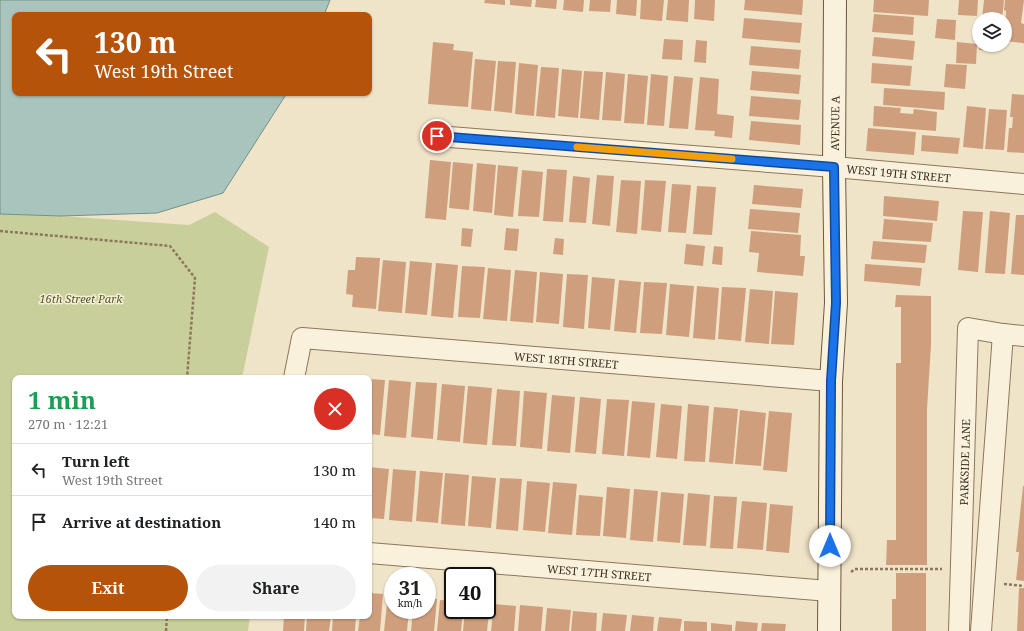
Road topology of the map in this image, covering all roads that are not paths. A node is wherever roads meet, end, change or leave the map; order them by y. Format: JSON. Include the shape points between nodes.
{"nodes":[{"id":1,"x":835,"y":0,"type":"edge"},
{"id":2,"x":437,"y":136,"type":"dead end"},
{"id":3,"x":834,"y":167,"type":"junction"},
{"id":4,"x":1024,"y":184,"type":"edge"},
{"id":5,"x":1003,"y":334,"type":"junction"},
{"id":6,"x":1024,"y":336,"type":"edge"},
{"id":7,"x":295,"y":375,"type":"edge"},
{"id":8,"x":831,"y":381,"type":"junction"},
{"id":9,"x":372,"y":553,"type":"edge"},
{"id":10,"x":829,"y":591,"type":"junction"},
{"id":11,"x":829,"y":631,"type":"edge"},
{"id":12,"x":959,"y":631,"type":"edge"},
{"id":13,"x":981,"y":631,"type":"edge"}],
"edges":[{"from":1,"to":3,"type":"street","name":"AVENUE A"},
{"from":2,"to":3,"type":"street","name":"WEST 19TH STREET"},
{"from":3,"to":4,"type":"street","name":"WEST 19TH STREET"},
{"from":3,"to":8,"type":"street","name":"AVENUE A","via":[[836,303]]},
{"from":5,"to":6,"type":"street","name":"PARKSIDE LANE"},
{"from":5,"to":12,"type":"street","name":"PARKSIDE LANE","via":[[968,328]]},
{"from":5,"to":13,"type":"street"},
{"from":7,"to":8,"type":"street","name":"WEST 18TH STREET","via":[[302,338]]},
{"from":8,"to":10,"type":"street","name":"AVENUE A"},
{"from":9,"to":10,"type":"street","name":"WEST 17TH STREET"},
{"from":10,"to":11,"type":"street","name":"AVENUE A"}]}
